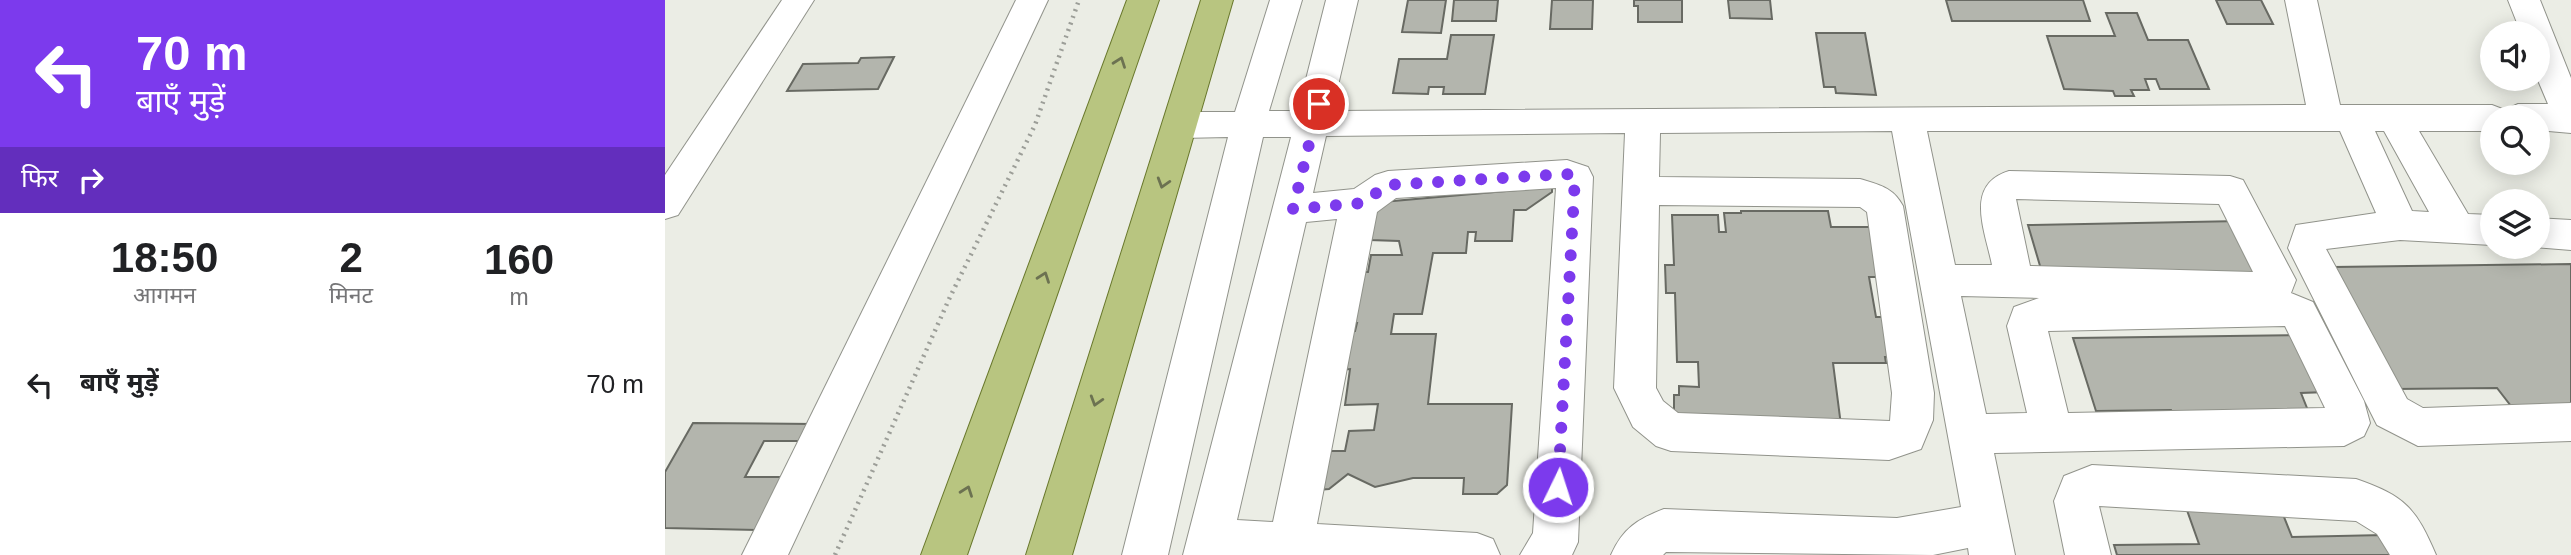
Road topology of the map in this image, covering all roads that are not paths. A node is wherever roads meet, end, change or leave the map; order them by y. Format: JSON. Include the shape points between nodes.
{"nodes":[{"id":1,"x":798,"y":0,"type":"edge"},
{"id":2,"x":1032,"y":0,"type":"edge"},
{"id":3,"x":1143,"y":0,"type":"edge"},
{"id":4,"x":1217,"y":0,"type":"edge"},
{"id":5,"x":1286,"y":0,"type":"edge"},
{"id":6,"x":1342,"y":0,"type":"edge"},
{"id":7,"x":2301,"y":0,"type":"edge"},
{"id":8,"x":2524,"y":0,"type":"edge"},
{"id":9,"x":2532,"y":21,"type":"edge"},
{"id":10,"x":2550,"y":67,"type":"edge"},
{"id":11,"x":1907,"y":118,"type":"junction"},
{"id":12,"x":2480,"y":118,"type":"edge"},
{"id":13,"x":2550,"y":118,"type":"edge"},
{"id":14,"x":2570,"y":118,"type":"edge"},
{"id":15,"x":2339,"y":119,"type":"junction"},
{"id":16,"x":2395,"y":119,"type":"junction"},
{"id":17,"x":1643,"y":121,"type":"junction"},
{"id":18,"x":1181,"y":125,"type":"junction"},
{"id":19,"x":1248,"y":125,"type":"junction"},
{"id":20,"x":1314,"y":125,"type":"junction"},
{"id":21,"x":1641,"y":191,"type":"junction"},
{"id":22,"x":1362,"y":203,"type":"junction"},
{"id":23,"x":665,"y":205,"type":"edge"},
{"id":24,"x":1293,"y":209,"type":"junction"},
{"id":25,"x":2400,"y":225,"type":"junction"},
{"id":26,"x":2475,"y":229,"type":"edge"},
{"id":27,"x":2550,"y":234,"type":"edge"},
{"id":28,"x":2571,"y":235,"type":"edge"},
{"id":29,"x":1938,"y":280,"type":"junction"},
{"id":30,"x":2014,"y":282,"type":"junction"},
{"id":31,"x":2571,"y":422,"type":"edge"},
{"id":32,"x":2052,"y":432,"type":"junction"},
{"id":33,"x":1968,"y":434,"type":"junction"},
{"id":34,"x":1988,"y":540,"type":"edge"},
{"id":35,"x":1291,"y":543,"type":"junction"},
{"id":36,"x":1207,"y":548,"type":"edge"},
{"id":37,"x":1899,"y":548,"type":"edge"},
{"id":38,"x":765,"y":555,"type":"edge"},
{"id":39,"x":944,"y":555,"type":"edge"},
{"id":40,"x":1049,"y":555,"type":"edge"},
{"id":41,"x":1145,"y":555,"type":"edge"},
{"id":42,"x":1477,"y":555,"type":"edge"},
{"id":43,"x":1543,"y":555,"type":"edge"},
{"id":44,"x":1635,"y":555,"type":"edge"},
{"id":45,"x":2088,"y":555,"type":"edge"},
{"id":46,"x":2413,"y":555,"type":"edge"}],
"edges":[{"from":1,"to":23,"type":"street"},
{"from":2,"to":38,"type":"street"},
{"from":39,"to":3,"type":"main road","one_way":true},
{"from":4,"to":18,"type":"main road"},
{"from":5,"to":19,"type":"street"},
{"from":6,"to":20,"type":"street"},
{"from":7,"to":15,"type":"street"},
{"from":8,"to":9,"type":"street"},
{"from":10,"to":14,"type":"street"},
{"from":11,"to":15,"type":"street"},
{"from":11,"to":17,"type":"street"},
{"from":11,"to":29,"type":"street"},
{"from":12,"to":16,"type":"street"},
{"from":13,"to":14,"type":"street"},
{"from":15,"to":16,"type":"street"},
{"from":15,"to":25,"type":"street"},
{"from":16,"to":26,"type":"street"},
{"from":17,"to":20,"type":"street"},
{"from":17,"to":21,"type":"street"},
{"from":18,"to":19,"type":"street"},
{"from":18,"to":40,"type":"main road","one_way":true},
{"from":19,"to":20,"type":"street"},
{"from":19,"to":41,"type":"street"},
{"from":20,"to":24,"type":"street"},
{"from":21,"to":21,"type":"street","via":[[1635,388],[1638,402],[1650,418],[1671,432],[1889,441],[1906,435],[1913,393],[1885,206],[1860,193]]},
{"from":22,"to":24,"type":"street"},
{"from":22,"to":35,"type":"street"},
{"from":22,"to":43,"type":"street","via":[[1388,185],[1575,177],[1555,542]]},
{"from":24,"to":36,"type":"street"},
{"from":25,"to":26,"type":"street"},
{"from":25,"to":31,"type":"street","via":[[2309,236],[2306,241],[2392,412],[2418,427]]},
{"from":27,"to":28,"type":"street"},
{"from":29,"to":30,"type":"street"},
{"from":29,"to":33,"type":"street"},
{"from":30,"to":30,"type":"street","via":[[2267,288],[2277,280],[2230,190],[2009,185],[1998,198]]},
{"from":32,"to":32,"type":"street","via":[[2027,326],[2033,315],[2291,309],[2299,314],[2349,414],[2344,427]]},
{"from":32,"to":33,"type":"street"},
{"from":33,"to":34,"type":"street"},
{"from":34,"to":37,"type":"street"},
{"from":35,"to":36,"type":"street"},
{"from":35,"to":42,"type":"street"},
{"from":37,"to":44,"type":"street","via":[[1664,530],[1649,537]]},
{"from":45,"to":46,"type":"street","via":[[2076,501],[2080,490],[2092,485],[2356,500],[2390,513]]}]}
